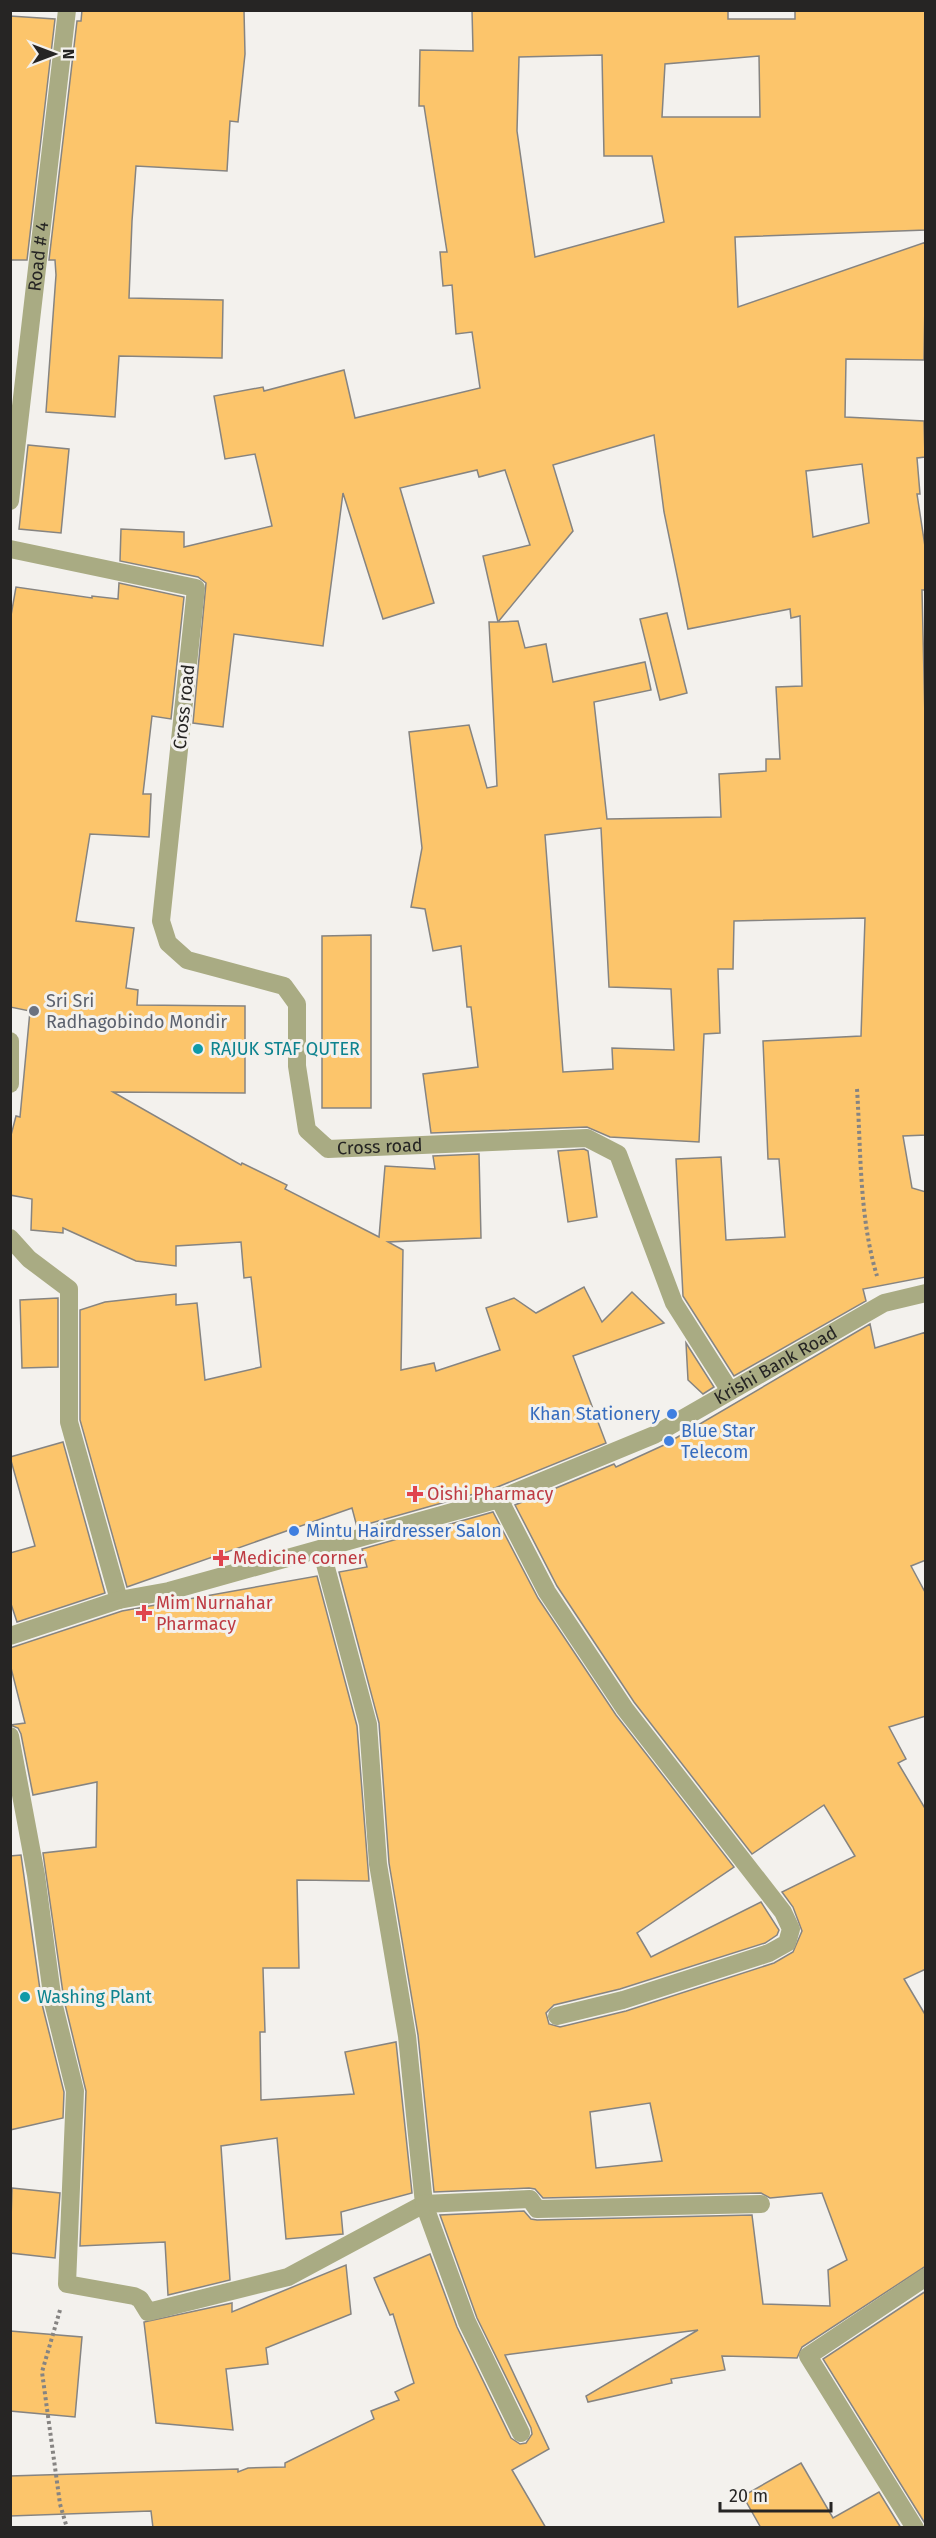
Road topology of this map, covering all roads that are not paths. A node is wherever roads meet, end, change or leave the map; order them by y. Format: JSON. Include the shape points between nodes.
{"nodes":[{"id":1,"x":67,"y":10,"type":"edge"},
{"id":2,"x":10,"y":501,"type":"edge"},
{"id":3,"x":10,"y":549,"type":"edge"},
{"id":4,"x":10,"y":1041,"type":"edge"},
{"id":5,"x":10,"y":1083,"type":"edge"},
{"id":6,"x":10,"y":1238,"type":"edge"},
{"id":7,"x":10,"y":1256,"type":"edge"},
{"id":8,"x":29,"y":1258,"type":"junction"},
{"id":9,"x":926,"y":1293,"type":"edge"},
{"id":10,"x":730,"y":1391,"type":"junction"},
{"id":11,"x":499,"y":1499,"type":"junction"},
{"id":12,"x":321,"y":1550,"type":"junction"},
{"id":13,"x":119,"y":1600,"type":"junction"},
{"id":14,"x":10,"y":1636,"type":"edge"},
{"id":15,"x":10,"y":1736,"type":"edge"},
{"id":16,"x":557,"y":2016,"type":"dead end"},
{"id":17,"x":424,"y":2204,"type":"junction"},
{"id":18,"x":761,"y":2204,"type":"dead end"},
{"id":19,"x":926,"y":2277,"type":"edge"},
{"id":20,"x":520,"y":2433,"type":"dead end"},
{"id":21,"x":915,"y":2528,"type":"edge"}],
"edges":[{"from":1,"to":2,"type":"street","name":"Road # 4"},
{"from":3,"to":10,"type":"street","name":"Cross road","via":[[196,588],[161,921],[168,943],[187,960],[284,986],[297,1004],[297,1066],[307,1130],[328,1149],[587,1138],[618,1154],[674,1303]]},
{"from":4,"to":5,"type":"street"},
{"from":6,"to":8,"type":"street"},
{"from":7,"to":8,"type":"street"},
{"from":8,"to":13,"type":"street","via":[[69,1289],[69,1422]]},
{"from":9,"to":10,"type":"street","name":"Krishi Bank Road","via":[[884,1303]]},
{"from":10,"to":11,"type":"street","name":"Krishi Bank Road","via":[[654,1435]]},
{"from":11,"to":12,"type":"street","name":"Krishi Bank Road"},
{"from":11,"to":16,"type":"street","via":[[547,1592],[624,1709],[783,1912],[791,1929],[787,1943],[769,1953],[623,2000]]},
{"from":12,"to":13,"type":"street","name":"Krishi Bank Road"},
{"from":12,"to":17,"type":"street","via":[[368,1724],[378,1864],[407,2036]]},
{"from":13,"to":14,"type":"street","name":"Krishi Bank Road"},
{"from":15,"to":17,"type":"street","via":[[36,1875],[53,2002],[75,2091],[68,2284],[134,2296],[148,2312],[288,2277]]},
{"from":17,"to":18,"type":"street","via":[[530,2199],[537,2210]]},
{"from":17,"to":20,"type":"street","via":[[467,2322]]},
{"from":19,"to":21,"type":"street","via":[[808,2356]]}]}
